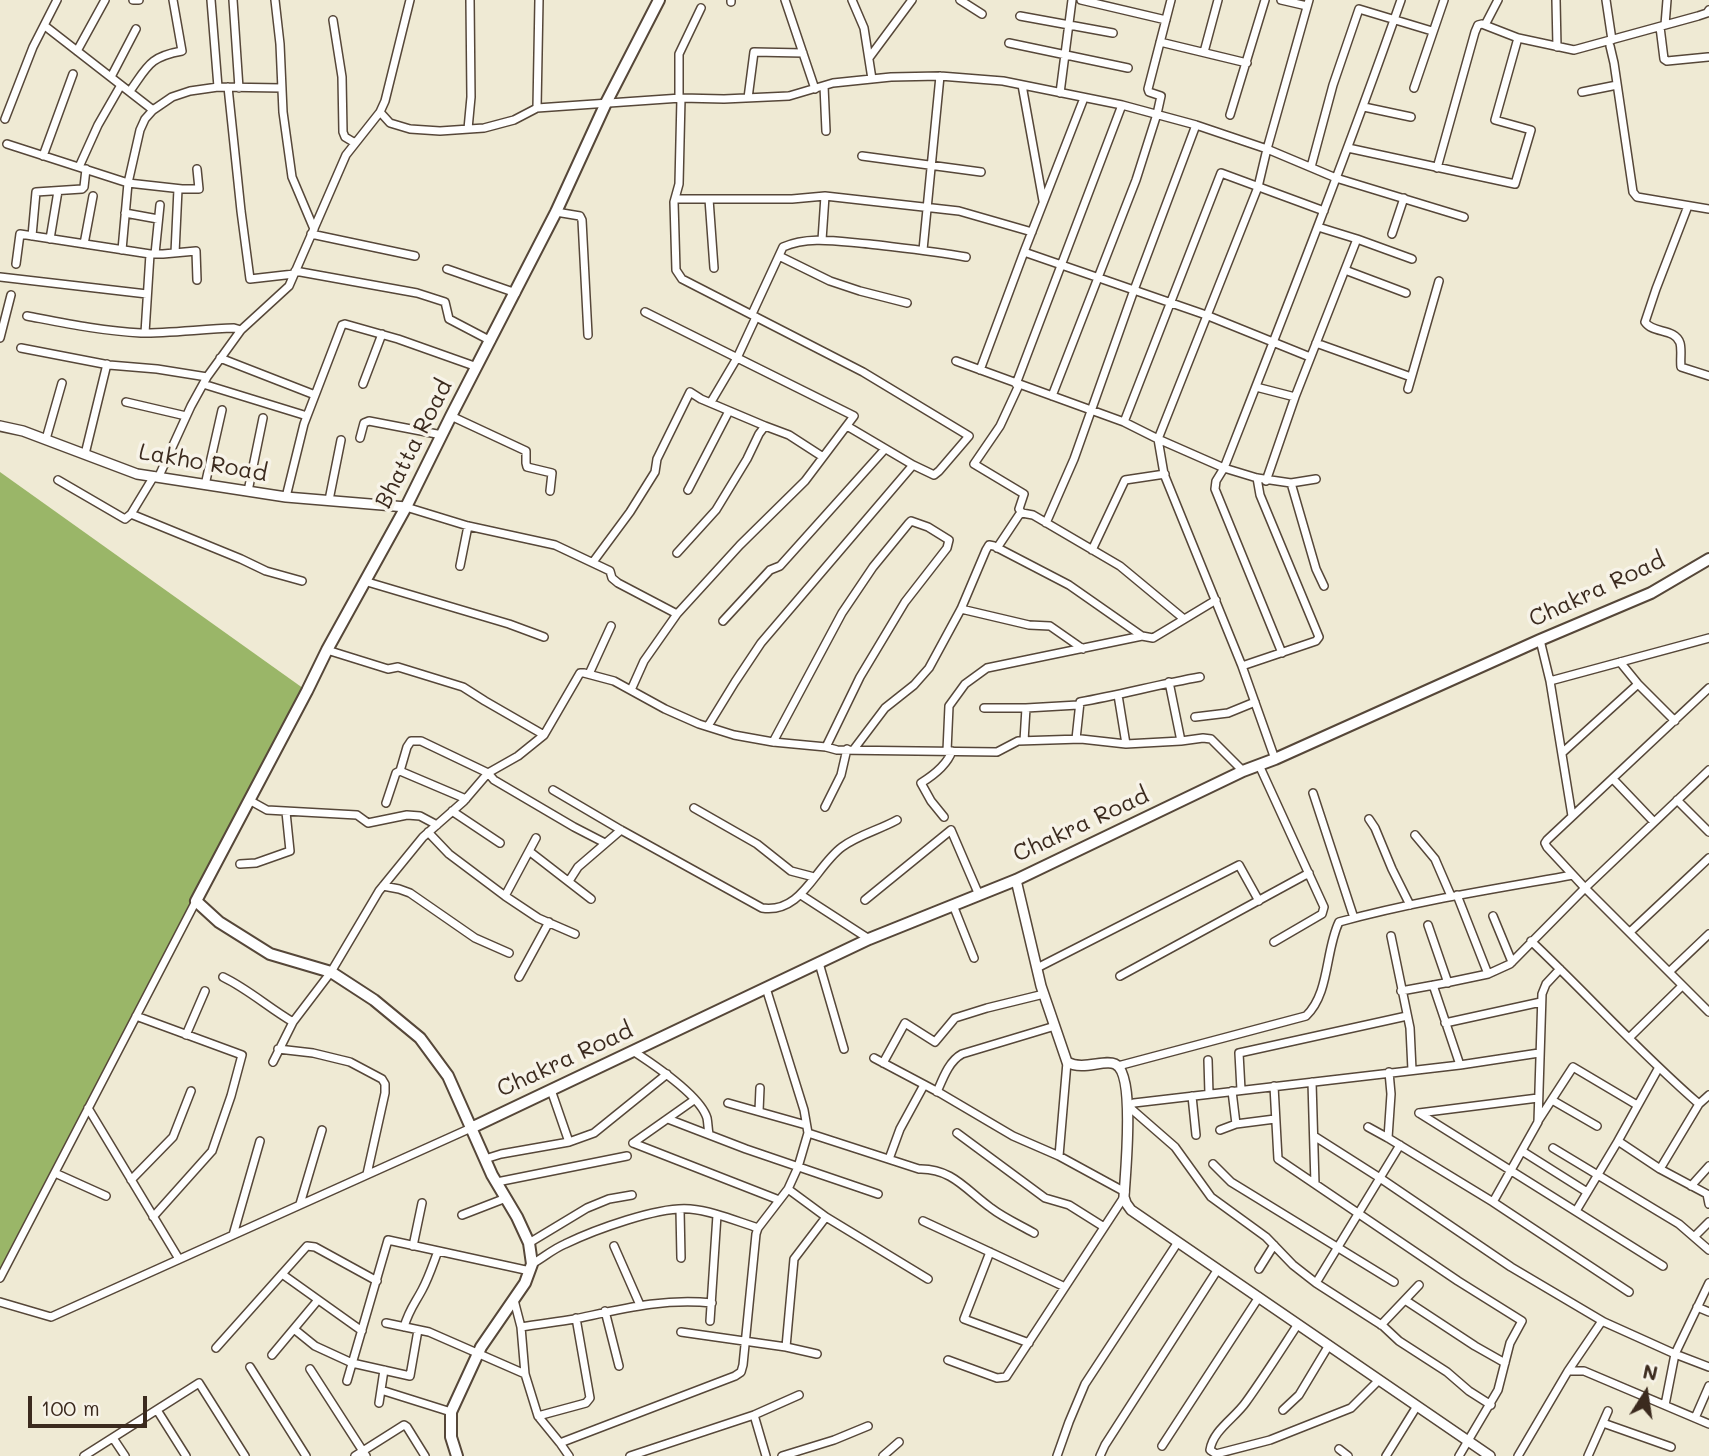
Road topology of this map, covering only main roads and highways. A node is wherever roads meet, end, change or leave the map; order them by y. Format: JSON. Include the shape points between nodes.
{"nodes":[{"id":1,"x":659,"y":0,"type":"edge"},
{"id":2,"x":1709,"y":559,"type":"edge"},
{"id":3,"x":471,"y":1128,"type":"junction"},
{"id":4,"x":457,"y":1456,"type":"edge"}],
"edges":[{"from":1,"to":3,"type":"main road","name":"Bhatta Road","via":[[516,293],[196,901],[219,922],[270,954],[331,972],[374,1000],[420,1038],[449,1076]]},
{"from":2,"to":3,"type":"main road","name":"Chakra Road","via":[[1651,593],[1243,771],[1016,880],[869,939]]},
{"from":3,"to":4,"type":"main road","via":[[517,1217],[528,1243],[531,1268],[477,1354],[451,1412]]}]}
